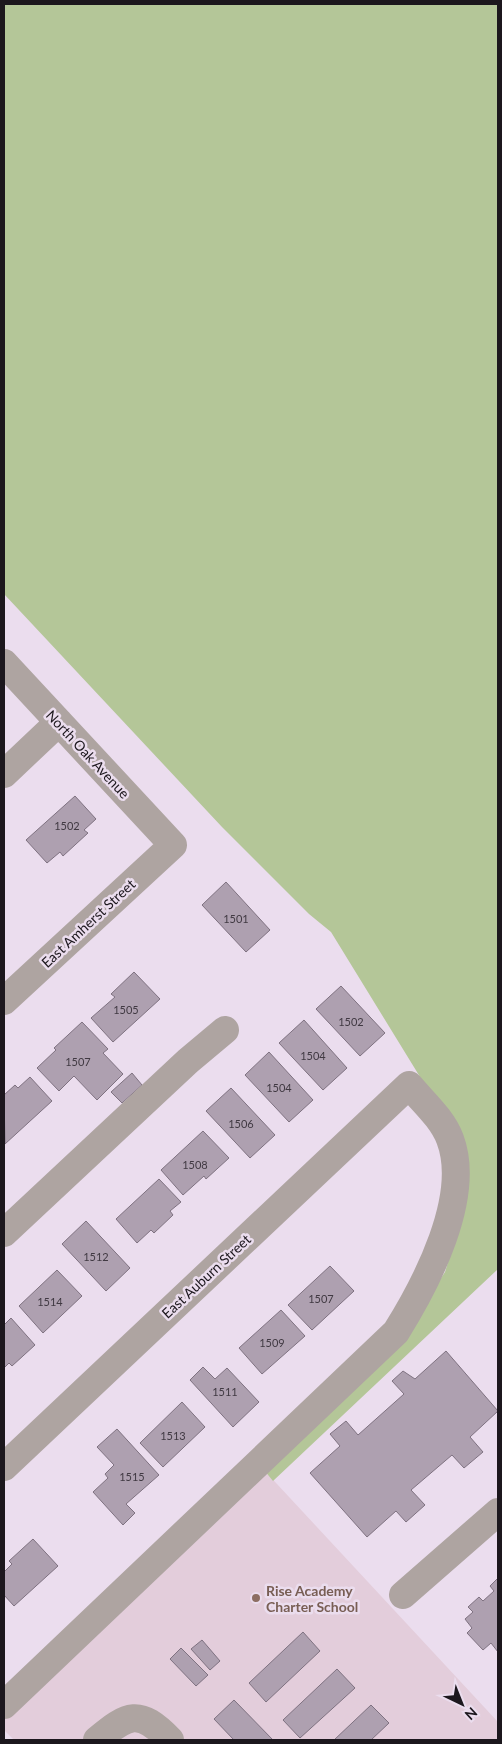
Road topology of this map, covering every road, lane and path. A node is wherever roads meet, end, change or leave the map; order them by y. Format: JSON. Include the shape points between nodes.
{"nodes":[{"id":1,"x":4,"y":663,"type":"edge"},
{"id":2,"x":59,"y":722,"type":"junction"},
{"id":3,"x":4,"y":774,"type":"edge"},
{"id":4,"x":173,"y":845,"type":"joint"},
{"id":5,"x":4,"y":1002,"type":"edge"},
{"id":6,"x":224,"y":1030,"type":"dead end"},
{"id":7,"x":4,"y":1233,"type":"edge"},
{"id":8,"x":4,"y":1467,"type":"edge"},
{"id":9,"x":498,"y":1512,"type":"edge"},
{"id":10,"x":403,"y":1595,"type":"dead end"},
{"id":11,"x":4,"y":1705,"type":"edge"},
{"id":12,"x":97,"y":1740,"type":"edge"},
{"id":13,"x":170,"y":1740,"type":"edge"}],
"edges":[{"from":1,"to":2,"type":"street","name":"North Oak Avenue"},
{"from":2,"to":3,"type":"street"},
{"from":2,"to":4,"type":"street","name":"North Oak Avenue"},
{"from":4,"to":5,"type":"street","name":"East Amherst Street"},
{"from":6,"to":7,"type":"street"},
{"from":8,"to":11,"type":"street","name":"East Auburn Street","via":[[409,1085],[438,1118],[450,1140],[455,1165],[455,1194],[442,1244],[414,1304],[396,1332]]},
{"from":9,"to":10,"type":"street"},
{"from":12,"to":13,"type":"street","via":[[123,1720],[134,1718],[146,1720]]}]}
